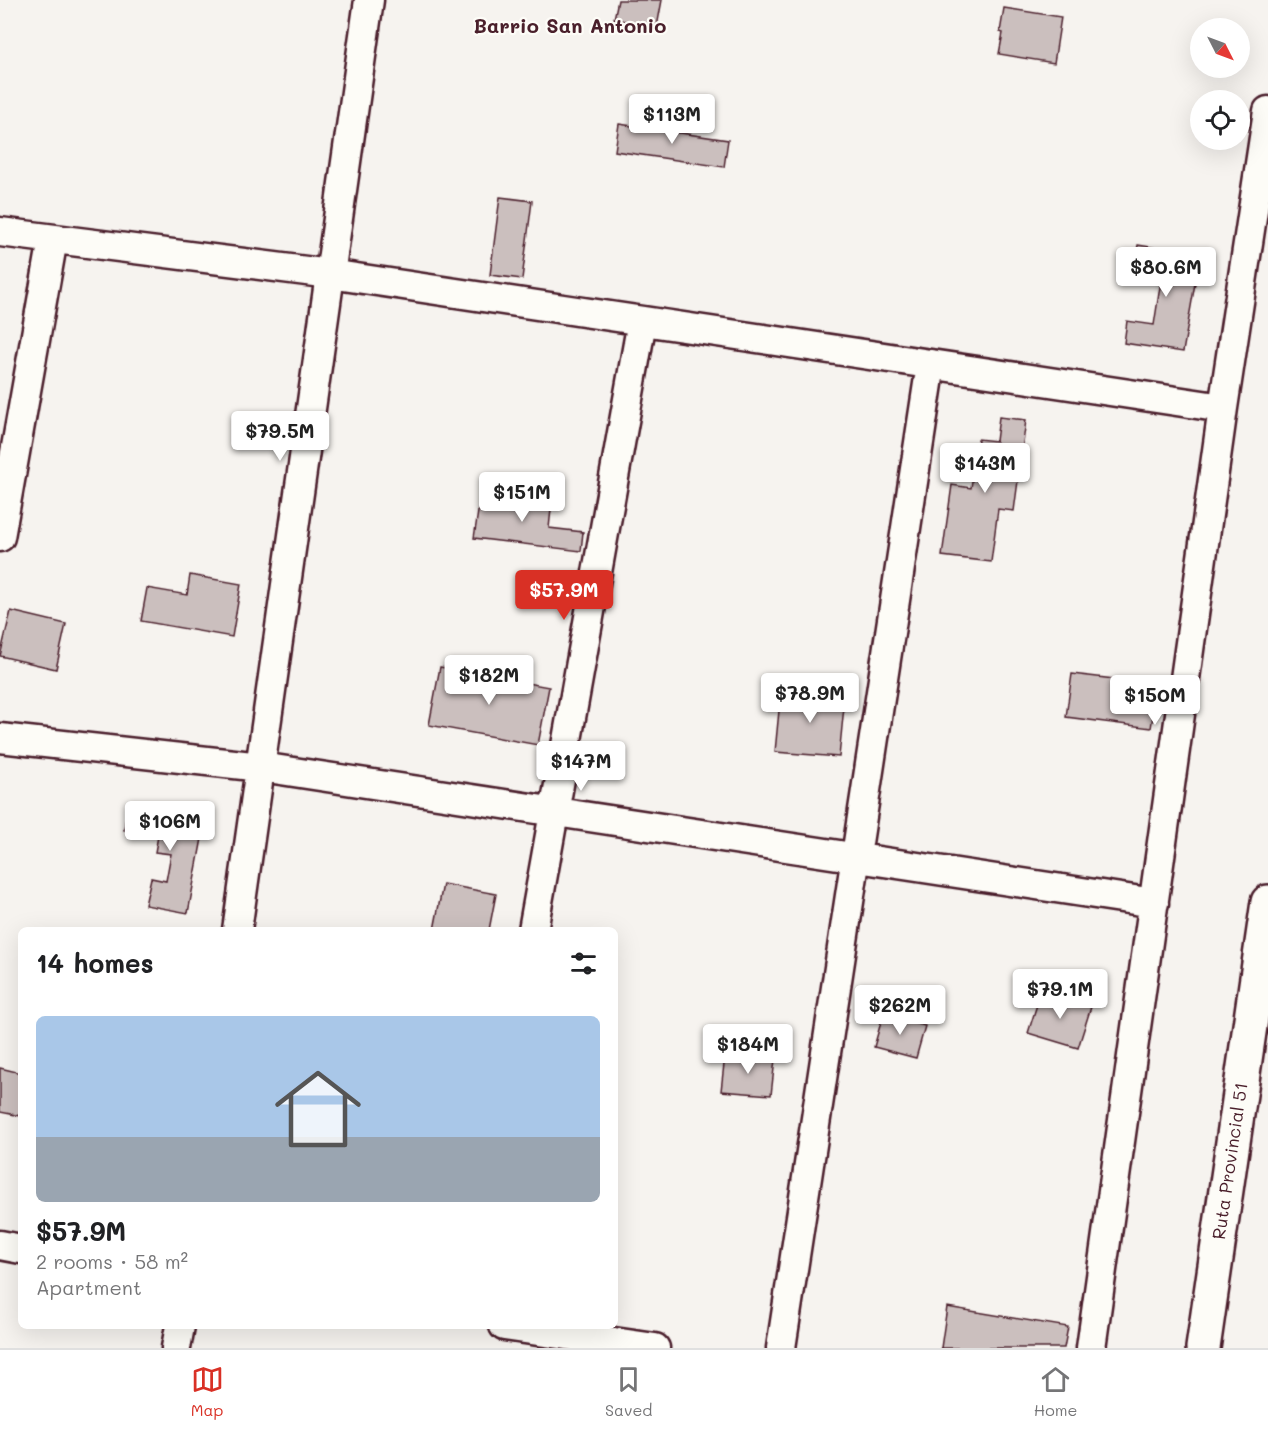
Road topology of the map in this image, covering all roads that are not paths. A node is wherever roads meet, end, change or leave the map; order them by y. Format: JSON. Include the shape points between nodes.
{"nodes":[{"id":1,"x":369,"y":0,"type":"edge"},
{"id":2,"x":1268,"y":111,"type":"edge"},
{"id":3,"x":0,"y":232,"type":"edge"},
{"id":4,"x":53,"y":239,"type":"junction"},
{"id":5,"x":330,"y":274,"type":"junction"},
{"id":6,"x":642,"y":321,"type":"junction"},
{"id":7,"x":931,"y":364,"type":"junction"},
{"id":8,"x":1223,"y":408,"type":"junction"},
{"id":9,"x":0,"y":537,"type":"edge"},
{"id":10,"x":0,"y":738,"type":"edge"},
{"id":11,"x":261,"y":767,"type":"junction"},
{"id":12,"x":554,"y":811,"type":"junction"},
{"id":13,"x":855,"y":858,"type":"junction"},
{"id":14,"x":1268,"y":902,"type":"edge"},
{"id":15,"x":1154,"y":903,"type":"junction"},
{"id":16,"x":237,"y":927,"type":"edge"},
{"id":17,"x":534,"y":927,"type":"edge"},
{"id":18,"x":0,"y":1245,"type":"edge"},
{"id":19,"x":18,"y":1248,"type":"edge"},
{"id":20,"x":179,"y":1329,"type":"edge"},
{"id":21,"x":525,"y":1329,"type":"edge"},
{"id":22,"x":176,"y":1348,"type":"edge"},
{"id":23,"x":655,"y":1348,"type":"edge"},
{"id":24,"x":781,"y":1348,"type":"edge"},
{"id":25,"x":1091,"y":1348,"type":"edge"},
{"id":26,"x":1203,"y":1348,"type":"edge"}],
"edges":[{"from":1,"to":5,"type":"street"},
{"from":2,"to":8,"type":"street"},
{"from":3,"to":4,"type":"street"},
{"from":4,"to":5,"type":"street"},
{"from":4,"to":9,"type":"street"},
{"from":5,"to":6,"type":"street"},
{"from":5,"to":11,"type":"street"},
{"from":6,"to":7,"type":"street"},
{"from":6,"to":12,"type":"street"},
{"from":7,"to":8,"type":"street"},
{"from":7,"to":13,"type":"street"},
{"from":8,"to":15,"type":"street"},
{"from":10,"to":11,"type":"street"},
{"from":11,"to":12,"type":"street"},
{"from":11,"to":16,"type":"street"},
{"from":12,"to":13,"type":"street"},
{"from":12,"to":17,"type":"street"},
{"from":13,"to":15,"type":"street"},
{"from":13,"to":24,"type":"street"},
{"from":14,"to":26,"type":"highway","name":"Ruta Provincial 51"},
{"from":15,"to":25,"type":"street"},
{"from":18,"to":19,"type":"street"},
{"from":20,"to":22,"type":"street"},
{"from":21,"to":23,"type":"street"}]}
